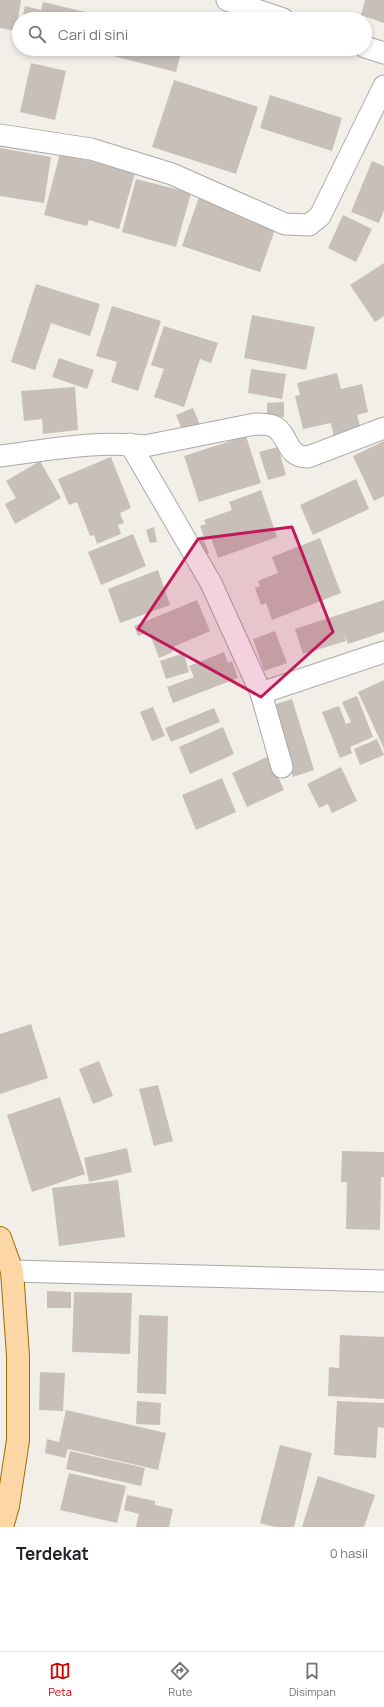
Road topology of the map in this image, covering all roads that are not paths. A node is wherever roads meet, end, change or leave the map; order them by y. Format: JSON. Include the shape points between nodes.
{"nodes":[{"id":1,"x":227,"y":0,"type":"edge"},
{"id":2,"x":262,"y":12,"type":"edge"},
{"id":3,"x":372,"y":49,"type":"edge"},
{"id":4,"x":384,"y":53,"type":"edge"},
{"id":5,"x":384,"y":86,"type":"edge"},
{"id":6,"x":0,"y":135,"type":"edge"},
{"id":7,"x":384,"y":428,"type":"edge"},
{"id":8,"x":130,"y":444,"type":"junction"},
{"id":9,"x":0,"y":456,"type":"edge"},
{"id":10,"x":384,"y":652,"type":"edge"},
{"id":11,"x":261,"y":693,"type":"junction"},
{"id":12,"x":282,"y":767,"type":"dead end"},
{"id":13,"x":0,"y":1238,"type":"edge"},
{"id":14,"x":12,"y":1270,"type":"junction"},
{"id":15,"x":384,"y":1281,"type":"edge"},
{"id":16,"x":2,"y":1527,"type":"edge"}],
"edges":[{"from":1,"to":2,"type":"street"},
{"from":3,"to":4,"type":"street"},
{"from":5,"to":6,"type":"street","via":[[320,216],[309,225],[285,224],[172,174],[91,149]]},
{"from":7,"to":8,"type":"street","via":[[308,457],[300,457],[292,452],[283,433],[273,426],[255,424],[145,446]]},
{"from":8,"to":9,"type":"street","via":[[84,445]]},
{"from":8,"to":11,"type":"street","via":[[211,583]]},
{"from":10,"to":11,"type":"street"},
{"from":11,"to":12,"type":"street"},
{"from":13,"to":14,"type":"main road"},
{"from":14,"to":15,"type":"street"},
{"from":14,"to":16,"type":"main road","via":[[18,1356],[18,1440],[8,1506]]}]}
